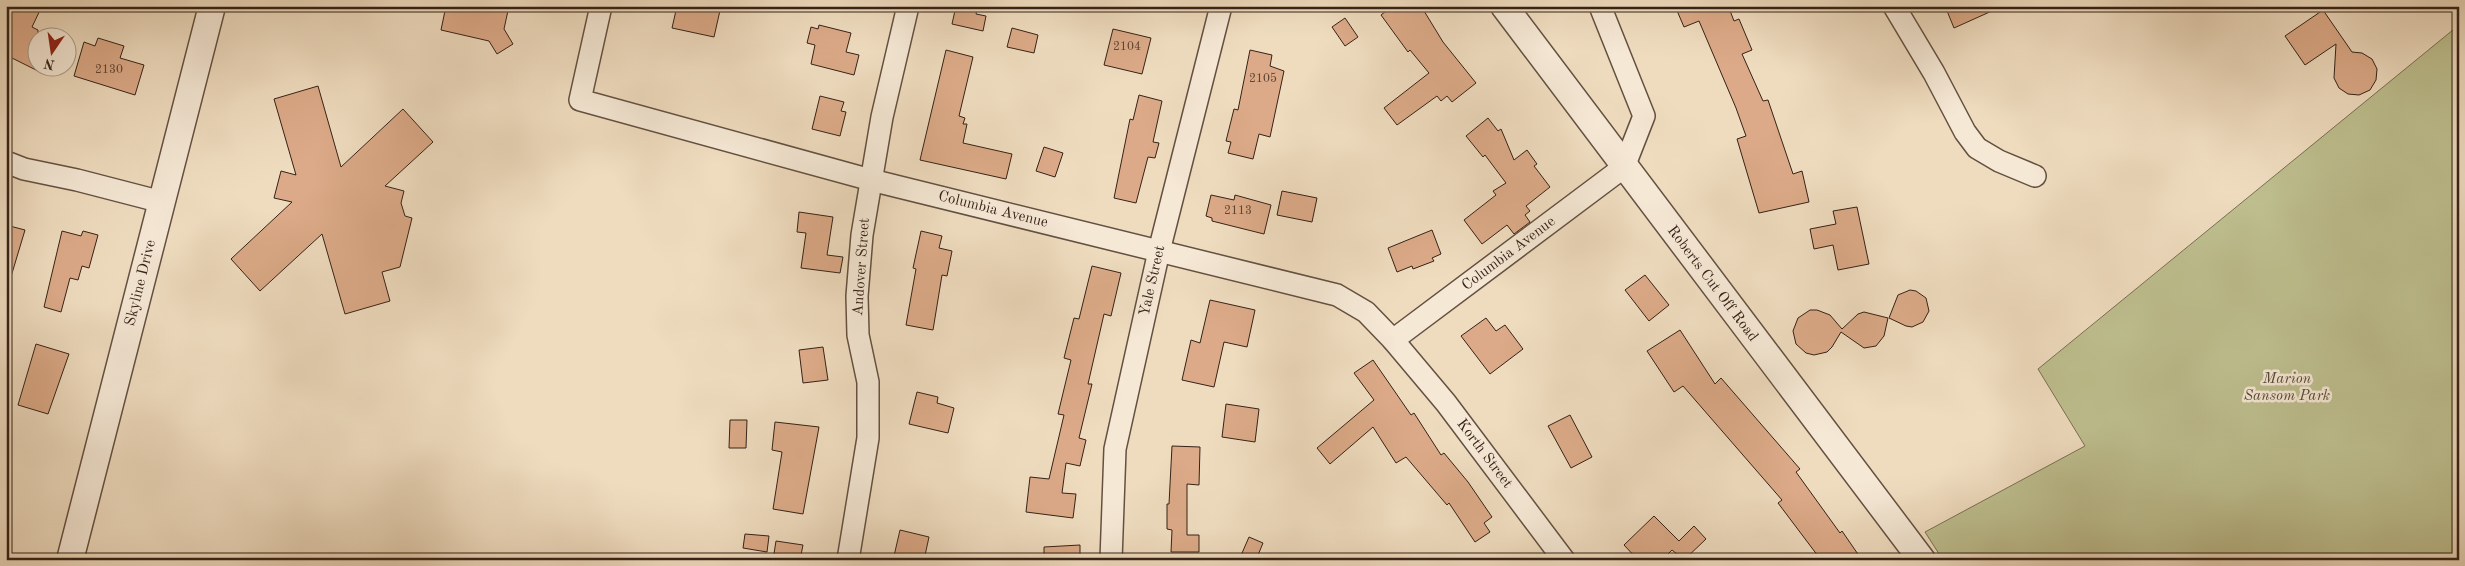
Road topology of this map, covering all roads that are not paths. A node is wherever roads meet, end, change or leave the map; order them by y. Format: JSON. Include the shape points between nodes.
{"nodes":[{"id":1,"x":212,"y":6,"type":"edge"},
{"id":2,"x":601,"y":6,"type":"edge"},
{"id":3,"x":908,"y":6,"type":"edge"},
{"id":4,"x":1221,"y":6,"type":"edge"},
{"id":5,"x":1504,"y":6,"type":"edge"},
{"id":6,"x":1600,"y":6,"type":"edge"},
{"id":7,"x":1894,"y":6,"type":"edge"},
{"id":8,"x":6,"y":162,"type":"edge"},
{"id":9,"x":1624,"y":167,"type":"junction"},
{"id":10,"x":2035,"y":176,"type":"dead end"},
{"id":11,"x":871,"y":180,"type":"junction"},
{"id":12,"x":162,"y":202,"type":"junction"},
{"id":13,"x":1159,"y":251,"type":"junction"},
{"id":14,"x":1398,"y":345,"type":"junction"},
{"id":15,"x":70,"y":560,"type":"edge"},
{"id":16,"x":848,"y":560,"type":"edge"},
{"id":17,"x":1111,"y":560,"type":"edge"},
{"id":18,"x":1564,"y":560,"type":"edge"},
{"id":19,"x":1922,"y":560,"type":"edge"}],
"edges":[{"from":1,"to":12,"type":"street","name":"Skyline Drive"},
{"from":2,"to":11,"type":"street","name":"Columbia Avenue","via":[[580,100]]},
{"from":3,"to":11,"type":"street","name":"Andover Street"},
{"from":4,"to":13,"type":"street","name":"Yale Street"},
{"from":5,"to":9,"type":"street","name":"Roberts Cut Off Road"},
{"from":6,"to":9,"type":"street","via":[[1644,116]]},
{"from":7,"to":10,"type":"street","via":[[1977,148]]},
{"from":8,"to":12,"type":"street"},
{"from":9,"to":14,"type":"street","name":"Columbia Avenue"},
{"from":9,"to":19,"type":"street","name":"Roberts Cut Off Road"},
{"from":11,"to":13,"type":"street","name":"Columbia Avenue"},
{"from":11,"to":16,"type":"street","name":"Andover Street","via":[[857,296],[858,335],[868,382],[868,438]]},
{"from":12,"to":15,"type":"street","name":"Skyline Drive"},
{"from":13,"to":14,"type":"street","name":"Columbia Avenue","via":[[1336,295],[1366,312]]},
{"from":13,"to":17,"type":"street","name":"Yale Street","via":[[1115,449]]},
{"from":14,"to":18,"type":"street","name":"Korth Street","via":[[1446,402]]}]}
